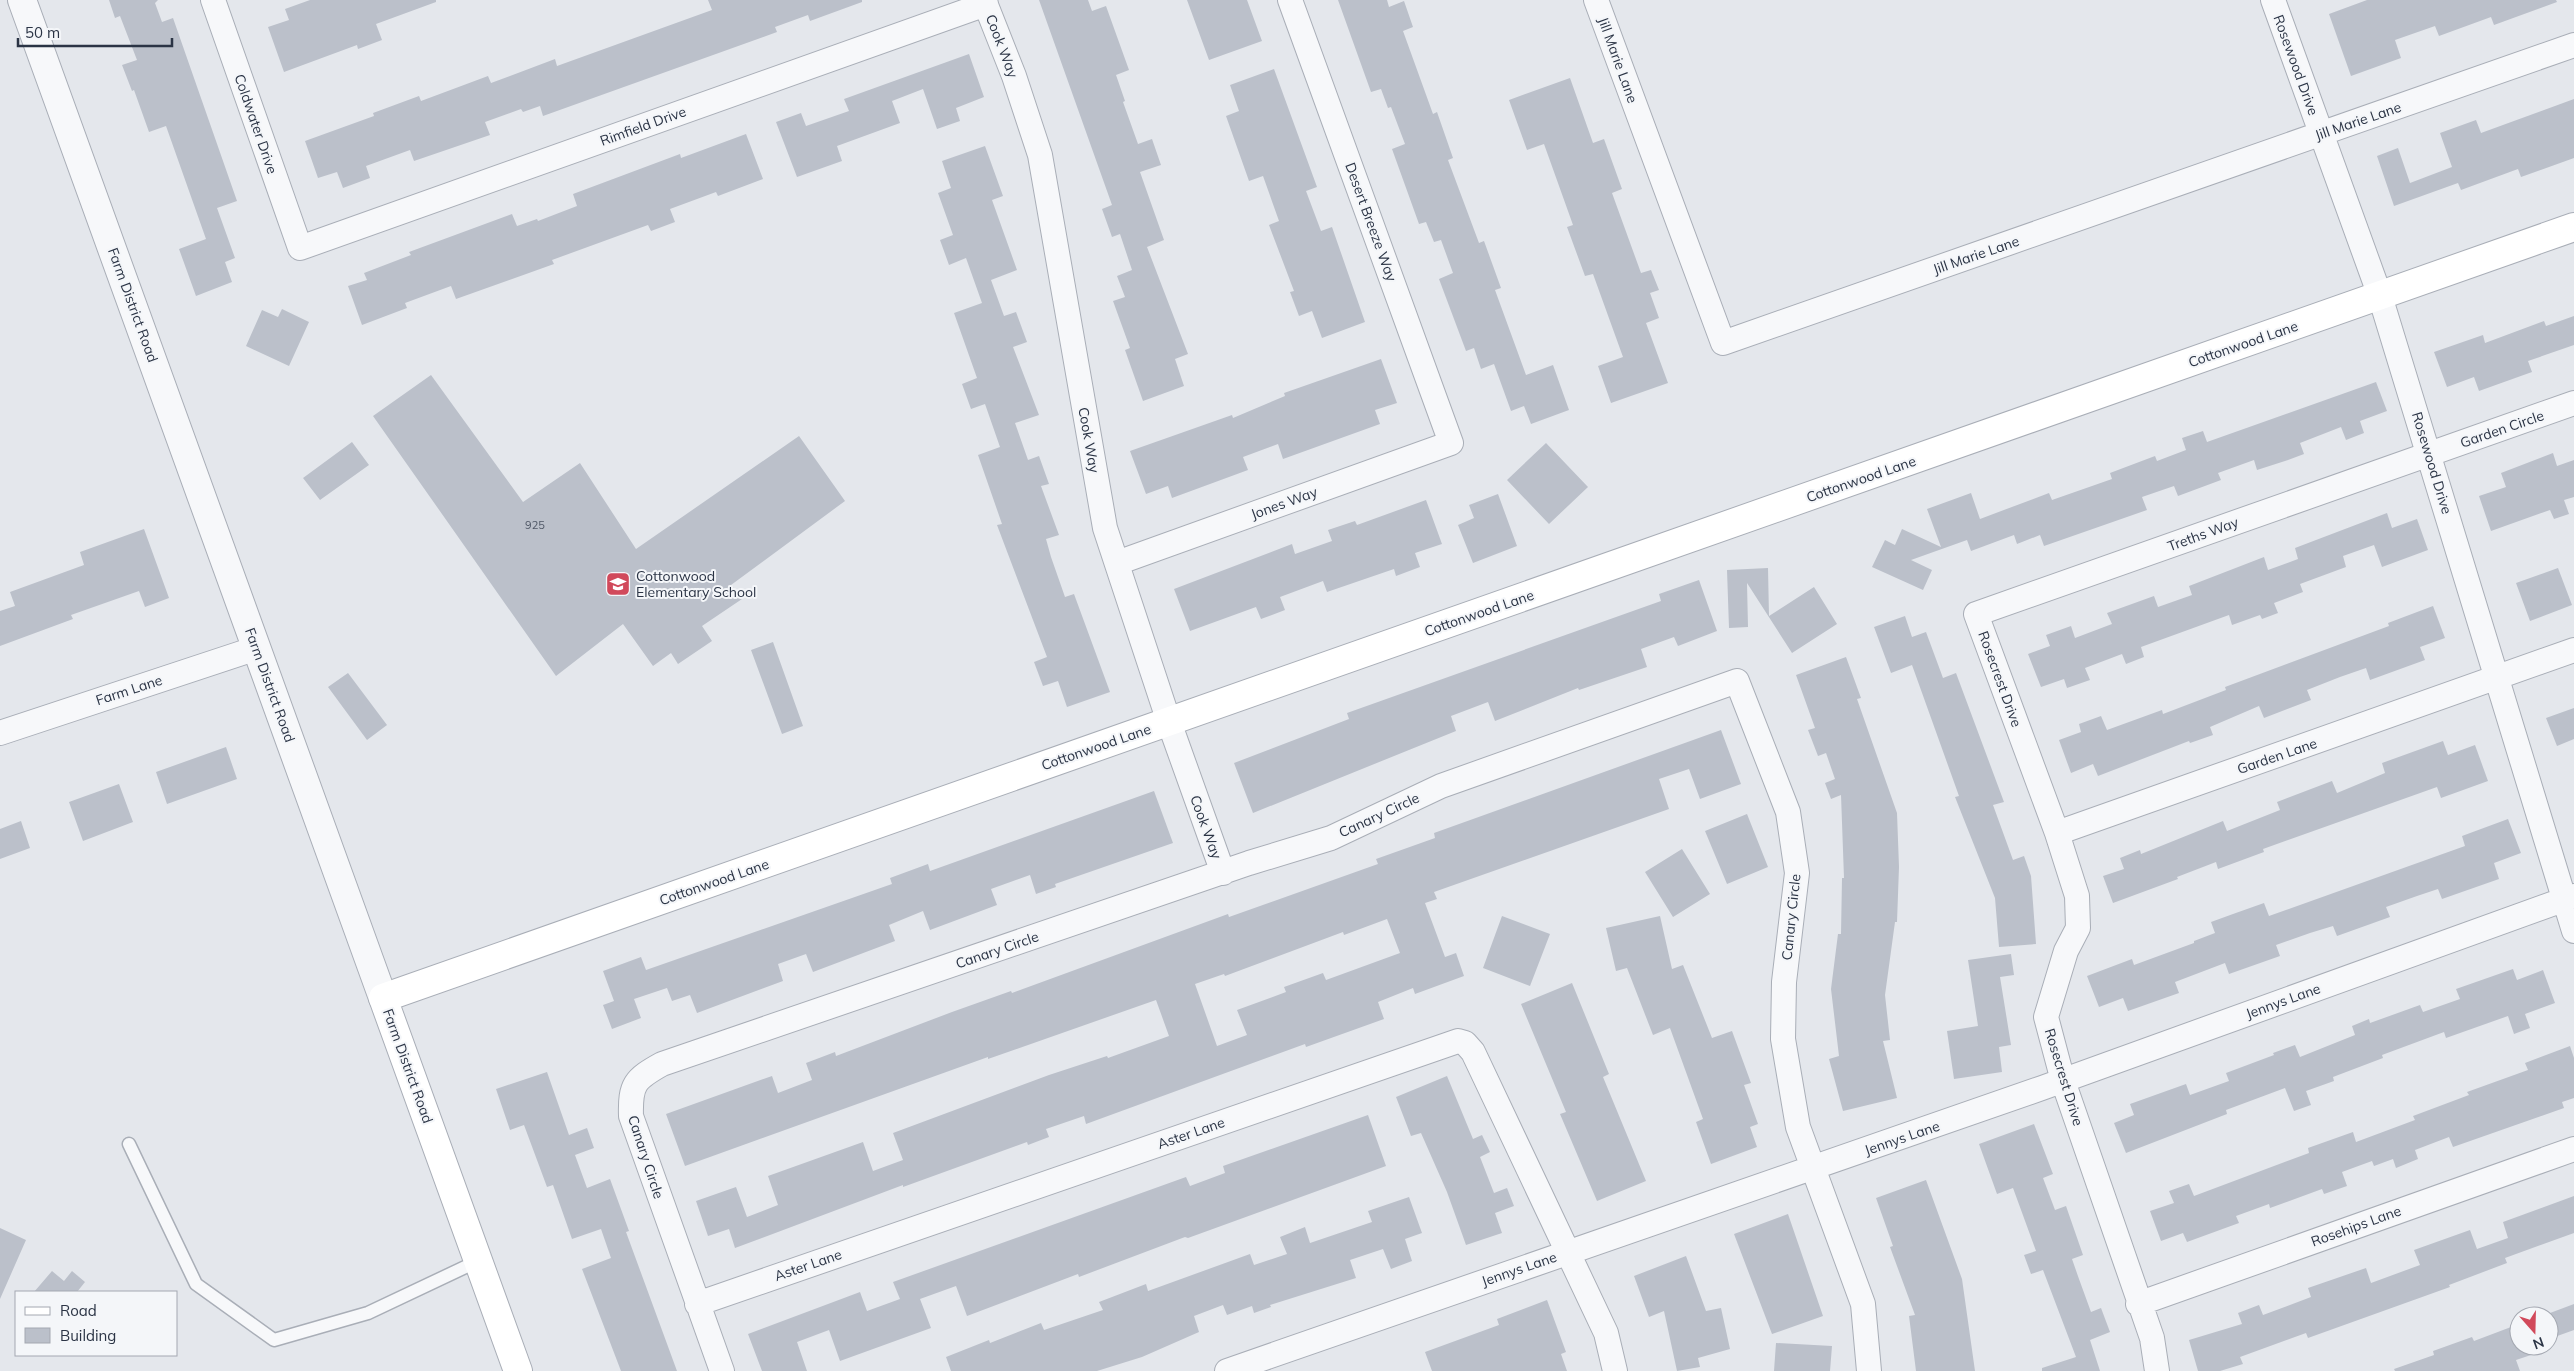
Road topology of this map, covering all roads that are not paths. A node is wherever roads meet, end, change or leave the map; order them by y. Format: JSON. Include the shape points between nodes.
{"nodes":[{"id":1,"x":22,"y":0,"type":"edge"},
{"id":2,"x":213,"y":0,"type":"edge"},
{"id":3,"x":1290,"y":0,"type":"edge"},
{"id":4,"x":1596,"y":0,"type":"edge"},
{"id":5,"x":2272,"y":0,"type":"edge"},
{"id":6,"x":985,"y":2,"type":"edge"},
{"id":7,"x":2574,"y":45,"type":"edge"},
{"id":8,"x":2320,"y":134,"type":"junction"},
{"id":9,"x":2574,"y":227,"type":"edge"},
{"id":10,"x":300,"y":248,"type":"joint"},
{"id":11,"x":2380,"y":296,"type":"junction"},
{"id":12,"x":2574,"y":403,"type":"edge"},
{"id":13,"x":1452,"y":443,"type":"joint"},
{"id":14,"x":2430,"y":454,"type":"junction"},
{"id":15,"x":1117,"y":563,"type":"junction"},
{"id":16,"x":1976,"y":614,"type":"joint"},
{"id":17,"x":257,"y":648,"type":"junction"},
{"id":18,"x":2574,"y":650,"type":"edge"},
{"id":19,"x":2497,"y":679,"type":"junction"},
{"id":20,"x":1169,"y":722,"type":"junction"},
{"id":21,"x":0,"y":733,"type":"edge"},
{"id":22,"x":2057,"y":833,"type":"junction"},
{"id":23,"x":1222,"y":873,"type":"junction"},
{"id":24,"x":2569,"y":898,"type":"edge"},
{"id":25,"x":2574,"y":931,"type":"edge"},
{"id":26,"x":383,"y":998,"type":"junction"},
{"id":27,"x":2063,"y":1081,"type":"junction"},
{"id":28,"x":129,"y":1144,"type":"dead end"},
{"id":29,"x":2574,"y":1149,"type":"edge"},
{"id":30,"x":1813,"y":1169,"type":"junction"},
{"id":31,"x":1567,"y":1252,"type":"junction"},
{"id":32,"x":478,"y":1260,"type":"junction"},
{"id":33,"x":697,"y":1304,"type":"junction"},
{"id":34,"x":2138,"y":1304,"type":"junction"},
{"id":35,"x":518,"y":1371,"type":"edge"},
{"id":36,"x":722,"y":1371,"type":"edge"},
{"id":37,"x":1227,"y":1371,"type":"edge"},
{"id":38,"x":1616,"y":1371,"type":"edge"},
{"id":39,"x":1869,"y":1371,"type":"edge"},
{"id":40,"x":2157,"y":1371,"type":"edge"}],
"edges":[{"from":1,"to":17,"type":"street","name":"Farm District Road"},
{"from":2,"to":10,"type":"street","name":"Coldwater Drive"},
{"from":3,"to":13,"type":"street","name":"Desert Breeze Way"},
{"from":4,"to":8,"type":"street","name":"Jill Marie Lane","via":[[1723,343]]},
{"from":5,"to":8,"type":"street","name":"Rosewood Drive"},
{"from":6,"to":10,"type":"street","name":"Rimfield Drive"},
{"from":6,"to":15,"type":"street","name":"Cook Way","via":[[1040,155],[1105,528]]},
{"from":7,"to":8,"type":"street","name":"Jill Marie Lane"},
{"from":8,"to":11,"type":"street","name":"Rosewood Drive"},
{"from":9,"to":11,"type":"main road","name":"Cottonwood Lane"},
{"from":11,"to":14,"type":"street","name":"Rosewood Drive"},
{"from":11,"to":20,"type":"main road","name":"Cottonwood Lane"},
{"from":12,"to":14,"type":"street","name":"Garden Circle"},
{"from":13,"to":15,"type":"street","name":"Jones Way"},
{"from":14,"to":16,"type":"street","name":"Treths Way"},
{"from":14,"to":19,"type":"street","name":"Rosewood Drive"},
{"from":15,"to":20,"type":"street","name":"Cook Way"},
{"from":16,"to":22,"type":"street","name":"Rosecrest Drive"},
{"from":17,"to":21,"type":"street","name":"Farm Lane"},
{"from":17,"to":26,"type":"street","name":"Farm District Road"},
{"from":18,"to":19,"type":"street"},
{"from":19,"to":22,"type":"street","name":"Garden Lane"},
{"from":19,"to":24,"type":"street","name":"Rosewood Drive"},
{"from":20,"to":23,"type":"street","name":"Cook Way"},
{"from":20,"to":26,"type":"main road","name":"Cottonwood Lane"},
{"from":22,"to":27,"type":"street","name":"Rosecrest Drive","via":[[2079,912],[2078,928],[2066,951],[2046,1017]]},
{"from":23,"to":30,"type":"street","name":"Canary Circle","via":[[1330,838],[1441,786],[1737,681],[1788,812],[1797,873],[1784,982],[1783,1039],[1798,1127]]},
{"from":23,"to":33,"type":"street","name":"Canary Circle","via":[[671,1061],[647,1072],[634,1084],[630,1116]]},
{"from":24,"to":25,"type":"street","name":"Rosewood Drive"},
{"from":24,"to":27,"type":"street","name":"Jennys Lane"},
{"from":26,"to":32,"type":"main road","name":"Farm District Road"},
{"from":27,"to":30,"type":"street","name":"Jennys Lane"},
{"from":27,"to":34,"type":"street","name":"Rosecrest Drive"},
{"from":28,"to":32,"type":"lane","via":[[196,1284],[274,1340],[368,1313]]},
{"from":29,"to":34,"type":"street","name":"Rosehips Lane"},
{"from":30,"to":31,"type":"street","name":"Jennys Lane"},
{"from":30,"to":39,"type":"street","name":"Canary Circle","via":[[1863,1304]]},
{"from":31,"to":33,"type":"street","name":"Aster Lane","via":[[1473,1052],[1458,1042]]},
{"from":31,"to":37,"type":"street","name":"Jennys Lane"},
{"from":31,"to":38,"type":"street","via":[[1606,1333]]},
{"from":32,"to":35,"type":"main road","name":"Farm District Road"},
{"from":33,"to":36,"type":"street","name":"Canary Circle"},
{"from":34,"to":40,"type":"street","name":"Rosecrest Drive","via":[[2152,1338]]}]}
